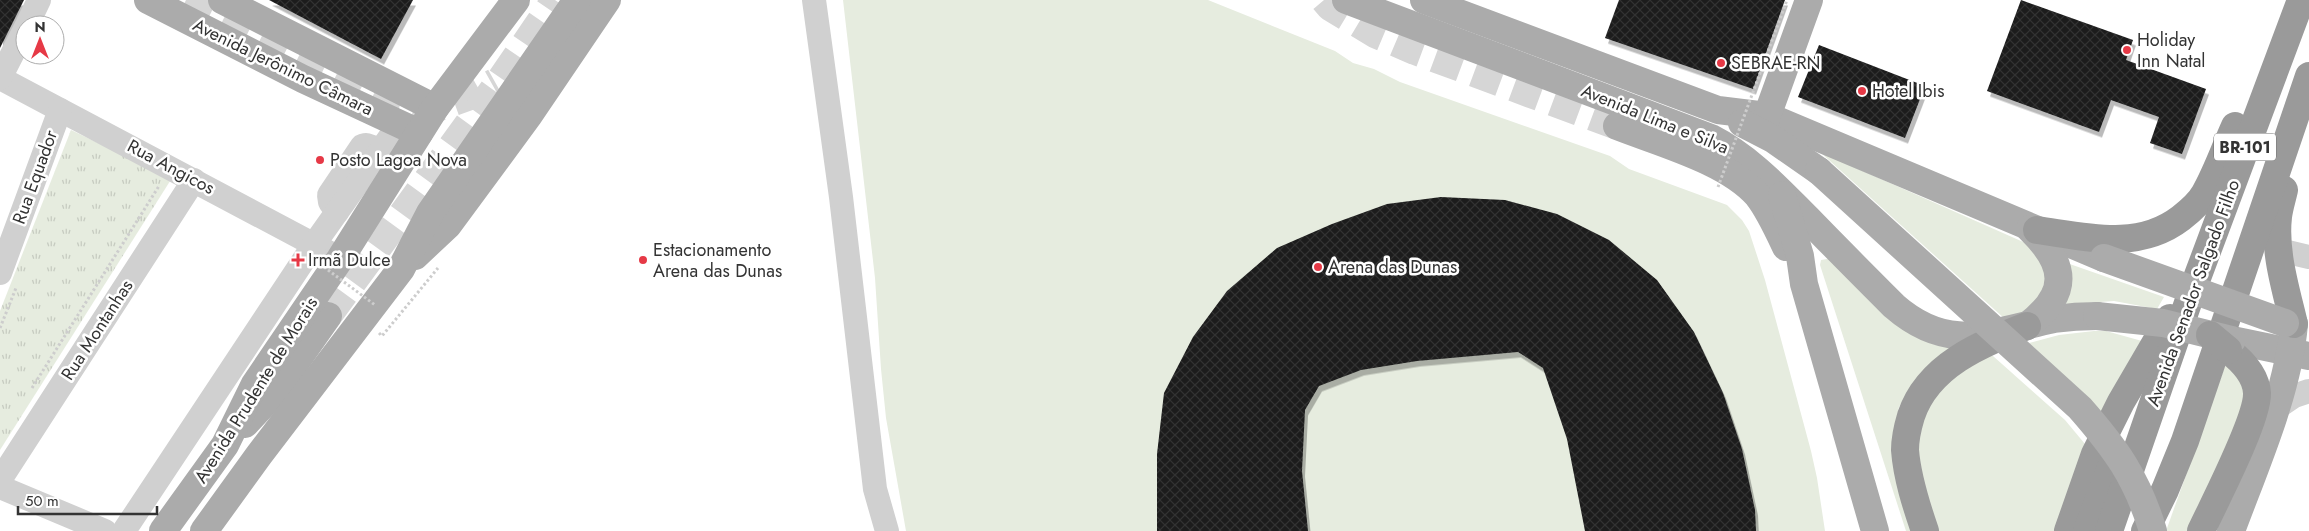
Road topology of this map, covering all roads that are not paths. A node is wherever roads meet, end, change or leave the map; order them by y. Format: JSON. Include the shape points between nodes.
{"nodes":[{"id":1,"x":39,"y":0,"type":"edge"},
{"id":2,"x":148,"y":0,"type":"edge"},
{"id":3,"x":222,"y":0,"type":"edge"},
{"id":4,"x":516,"y":0,"type":"edge"},
{"id":5,"x":577,"y":0,"type":"edge"},
{"id":6,"x":607,"y":0,"type":"edge"},
{"id":7,"x":814,"y":0,"type":"edge"},
{"id":8,"x":1346,"y":0,"type":"edge"},
{"id":9,"x":1424,"y":0,"type":"edge"},
{"id":10,"x":1809,"y":0,"type":"edge"},
{"id":11,"x":2288,"y":0,"type":"edge"},
{"id":12,"x":2301,"y":0,"type":"edge"},
{"id":13,"x":32,"y":15,"type":"edge"},
{"id":14,"x":15,"y":48,"type":"edge"},
{"id":15,"x":2309,"y":76,"type":"edge"},
{"id":16,"x":0,"y":78,"type":"edge"},
{"id":17,"x":434,"y":108,"type":"junction"},
{"id":18,"x":2309,"y":108,"type":"edge"},
{"id":19,"x":60,"y":110,"type":"junction"},
{"id":20,"x":1718,"y":110,"type":"junction"},
{"id":21,"x":1766,"y":116,"type":"junction"},
{"id":22,"x":1617,"y":126,"type":"tunnel mouth"},
{"id":23,"x":410,"y":128,"type":"junction"},
{"id":24,"x":194,"y":180,"type":"junction"},
{"id":25,"x":1781,"y":192,"type":"junction"},
{"id":26,"x":2032,"y":228,"type":"junction"},
{"id":27,"x":315,"y":243,"type":"junction"},
{"id":28,"x":2279,"y":250,"type":"junction"},
{"id":29,"x":2309,"y":257,"type":"edge"},
{"id":30,"x":2205,"y":258,"type":"junction"},
{"id":31,"x":332,"y":263,"type":"junction"},
{"id":32,"x":401,"y":269,"type":"junction"},
{"id":33,"x":0,"y":273,"type":"edge"},
{"id":34,"x":1804,"y":284,"type":"junction"},
{"id":35,"x":2191,"y":294,"type":"junction"},
{"id":36,"x":328,"y":316,"type":"tunnel mouth"},
{"id":37,"x":2296,"y":324,"type":"edge"},
{"id":38,"x":2027,"y":326,"type":"junction"},
{"id":39,"x":2223,"y":341,"type":"junction"},
{"id":40,"x":2300,"y":355,"type":"edge"},
{"id":41,"x":2309,"y":391,"type":"edge"},
{"id":42,"x":2275,"y":409,"type":"junction"},
{"id":43,"x":225,"y":445,"type":"junction"},
{"id":44,"x":0,"y":480,"type":"edge"},
{"id":45,"x":0,"y":487,"type":"edge"},
{"id":46,"x":105,"y":531,"type":"edge"},
{"id":47,"x":124,"y":531,"type":"edge"},
{"id":48,"x":163,"y":531,"type":"edge"},
{"id":49,"x":204,"y":531,"type":"edge"},
{"id":50,"x":887,"y":531,"type":"edge"},
{"id":51,"x":1875,"y":531,"type":"edge"},
{"id":52,"x":1925,"y":531,"type":"edge"},
{"id":53,"x":2068,"y":531,"type":"edge"},
{"id":54,"x":2087,"y":531,"type":"edge"},
{"id":55,"x":2109,"y":531,"type":"edge"},
{"id":56,"x":2145,"y":531,"type":"edge"},
{"id":57,"x":2153,"y":531,"type":"edge"},
{"id":58,"x":2202,"y":531,"type":"edge"},
{"id":59,"x":2231,"y":531,"type":"edge"}],
"edges":[{"from":1,"to":13,"type":"street"},
{"from":2,"to":23,"type":"main road","name":"Avenida Jerônimo Câmara","via":[[303,79]]},
{"from":3,"to":17,"type":"main road","name":"Avenida Jerônimo Câmara"},
{"from":4,"to":17,"type":"main road","name":"Avenida Prudente de Morais"},
{"from":5,"to":32,"type":"main road","name":"Avenida Prudente de Morais","via":[[430,213]]},
{"from":6,"to":32,"type":"main road","via":[[529,115],[448,225]]},
{"from":7,"to":50,"type":"street","via":[[875,489]]},
{"from":8,"to":25,"type":"main road","name":"Avenida Lima e Silva","via":[[1711,138],[1742,156]]},
{"from":9,"to":20,"type":"main road","name":"Avenida Lima e Silva"},
{"from":10,"to":21,"type":"main road"},
{"from":11,"to":26,"type":"highway","via":[[2212,178],[2204,194],[2185,214],[2162,231],[2126,240]]},
{"from":12,"to":30,"type":"highway","name":"Avenida Senador Salgado Filho","number":"BR-101"},
{"from":14,"to":16,"type":"street"},
{"from":15,"to":56,"type":"highway","number":"BR-101","via":[[2185,441]]},
{"from":16,"to":19,"type":"street","name":"Rua Angicos"},
{"from":17,"to":23,"type":"main road","name":"Avenida Prudente de Morais"},
{"from":18,"to":28,"type":"highway","via":[[2292,154],[2278,217]]},
{"from":19,"to":24,"type":"street","name":"Rua Angicos"},
{"from":19,"to":33,"type":"street","name":"Rua Equador"},
{"from":20,"to":21,"type":"main road","name":"Avenida Lima e Silva"},
{"from":20,"to":57,"type":"main road","bridge":true,"via":[[1773,139],[1819,171],[2080,408],[2110,441],[2128,469],[2144,501]]},
{"from":21,"to":26,"type":"main road","name":"Avenida Lima e Silva"},
{"from":22,"to":34,"type":"main road","via":[[1712,163],[1758,196]]},
{"from":23,"to":27,"type":"street","via":[[381,150]]},
{"from":23,"to":31,"type":"main road","name":"Avenida Prudente de Morais"},
{"from":24,"to":27,"type":"street","name":"Rua Angicos"},
{"from":24,"to":44,"type":"street","name":"Rua Montanhas"},
{"from":25,"to":34,"type":"main road","via":[[1800,256]]},
{"from":25,"to":38,"type":"main road","name":"Avenida Lima e Silva","via":[[1910,320],[1950,335],[1974,336]]},
{"from":26,"to":37,"type":"main road","name":"Avenida Lima e Silva","bridge":true,"via":[[2104,258]]},
{"from":26,"to":38,"type":"main road","via":[[2051,252],[2058,274],[2058,288],[2046,312]]},
{"from":27,"to":31,"type":"street","name":"Rua Angicos"},
{"from":27,"to":47,"type":"street"},
{"from":28,"to":29,"type":"street"},
{"from":28,"to":37,"type":"highway","via":[[2283,279]]},
{"from":30,"to":35,"type":"highway","name":"Avenida Senador Salgado Filho","number":"BR-101"},
{"from":30,"to":53,"type":"highway","via":[[2121,402],[2095,454]]},
{"from":31,"to":43,"type":"main road","name":"Avenida Prudente de Morais","via":[[256,384]]},
{"from":32,"to":49,"type":"main road","name":"Avenida Prudente de Morais","via":[[385,313],[265,448]]},
{"from":34,"to":51,"type":"main road"},
{"from":35,"to":54,"type":"highway","via":[[2136,416],[2119,446]]},
{"from":35,"to":55,"type":"highway","name":"Avenida Senador Salgado Filho","number":"BR-101"},
{"from":36,"to":43,"type":"main road","via":[[274,393]]},
{"from":37,"to":40,"type":"main road"},
{"from":38,"to":39,"type":"main road","name":"Avenida Lima e Silva","bridge":true,"via":[[2055,319],[2097,316],[2137,319]]},
{"from":38,"to":52,"type":"highway","via":[[1957,358],[1921,393],[1908,425],[1905,448],[1910,481]]},
{"from":39,"to":40,"type":"main road","name":"Avenida Lima e Silva"},
{"from":39,"to":58,"type":"highway","via":[[2247,369],[2255,385],[2256,401],[2248,428]]},
{"from":40,"to":42,"type":"main road"},
{"from":41,"to":42,"type":"street","via":[[2294,396]]},
{"from":42,"to":59,"type":"main road"},
{"from":43,"to":48,"type":"main road","name":"Avenida Prudente de Morais"},
{"from":45,"to":46,"type":"street"}]}
